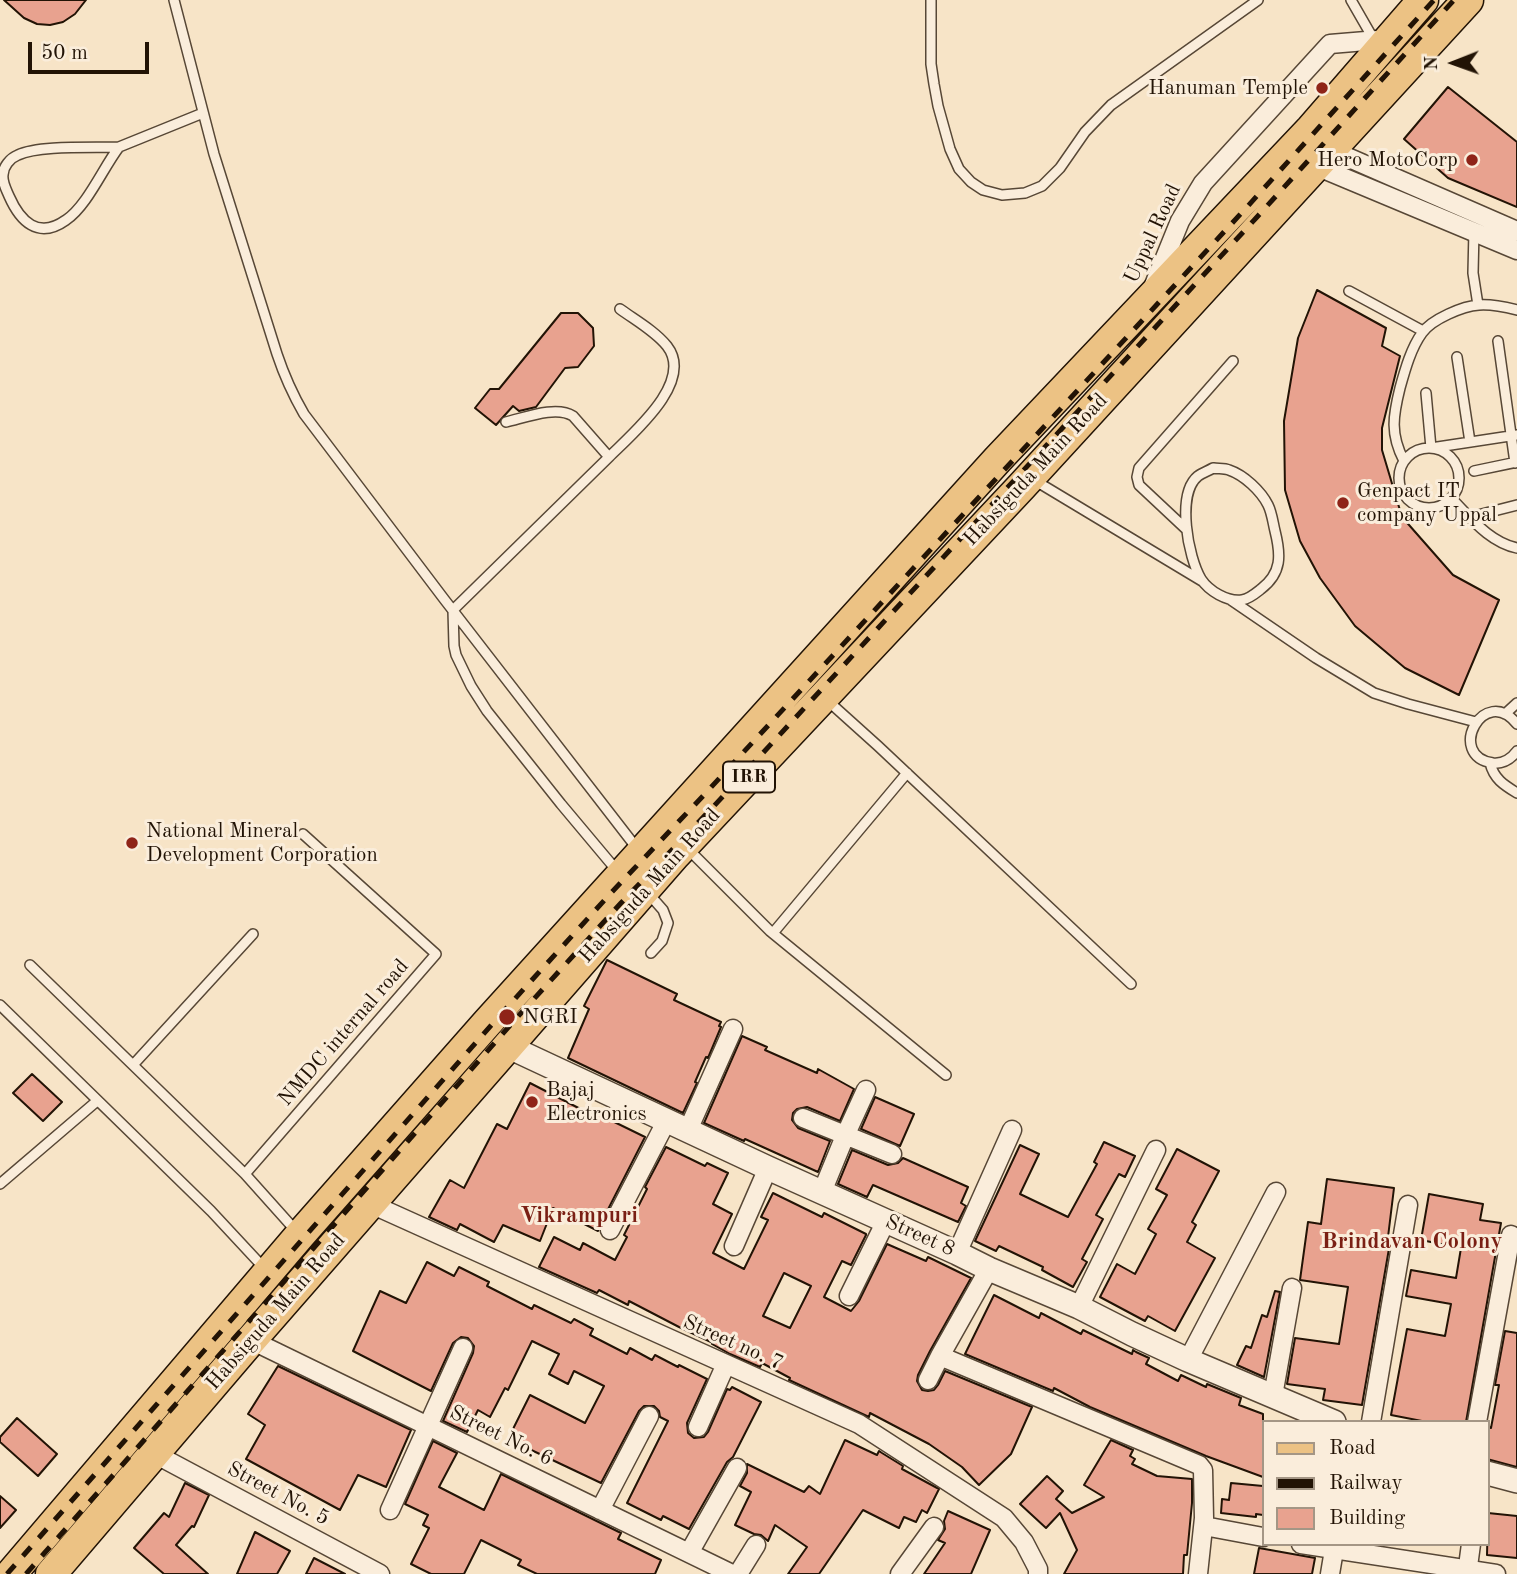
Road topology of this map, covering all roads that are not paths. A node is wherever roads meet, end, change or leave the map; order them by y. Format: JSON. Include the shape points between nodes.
{"nodes":[{"id":1,"x":174,"y":0,"type":"edge"},
{"id":2,"x":931,"y":0,"type":"edge"},
{"id":3,"x":1258,"y":0,"type":"edge"},
{"id":4,"x":1351,"y":0,"type":"edge"},
{"id":5,"x":1423,"y":0,"type":"edge"},
{"id":6,"x":1468,"y":0,"type":"edge"},
{"id":7,"x":1382,"y":40,"type":"junction"},
{"id":8,"x":203,"y":113,"type":"junction"},
{"id":9,"x":119,"y":147,"type":"junction"},
{"id":10,"x":1323,"y":158,"type":"junction"},
{"id":11,"x":1475,"y":213,"type":"junction"},
{"id":12,"x":1517,"y":231,"type":"edge"},
{"id":13,"x":1474,"y":232,"type":"junction"},
{"id":14,"x":1517,"y":250,"type":"edge"},
{"id":15,"x":1349,"y":291,"type":"dead end"},
{"id":16,"x":1147,"y":301,"type":"junction"},
{"id":17,"x":1478,"y":305,"type":"junction"},
{"id":18,"x":620,"y":309,"type":"dead end"},
{"id":19,"x":1517,"y":310,"type":"edge"},
{"id":20,"x":1423,"y":331,"type":"junction"},
{"id":21,"x":1498,"y":341,"type":"dead end"},
{"id":22,"x":1457,"y":358,"type":"dead end"},
{"id":23,"x":1233,"y":361,"type":"dead end"},
{"id":24,"x":1426,"y":393,"type":"dead end"},
{"id":25,"x":506,"y":422,"type":"dead end"},
{"id":26,"x":1514,"y":435,"type":"edge"},
{"id":27,"x":1470,"y":442,"type":"junction"},
{"id":28,"x":1431,"y":448,"type":"junction"},
{"id":29,"x":609,"y":457,"type":"junction"},
{"id":30,"x":998,"y":459,"type":"junction"},
{"id":31,"x":1404,"y":461,"type":"junction"},
{"id":32,"x":1516,"y":463,"type":"edge"},
{"id":33,"x":1474,"y":471,"type":"dead end"},
{"id":34,"x":1025,"y":482,"type":"junction"},
{"id":35,"x":1451,"y":498,"type":"junction"},
{"id":36,"x":1517,"y":505,"type":"edge"},
{"id":37,"x":1470,"y":517,"type":"junction"},
{"id":38,"x":1187,"y":530,"type":"junction"},
{"id":39,"x":1517,"y":548,"type":"edge"},
{"id":40,"x":1202,"y":580,"type":"junction"},
{"id":41,"x":1230,"y":600,"type":"junction"},
{"id":42,"x":453,"y":611,"type":"junction"},
{"id":43,"x":824,"y":697,"type":"junction"},
{"id":44,"x":1517,"y":703,"type":"edge"},
{"id":45,"x":1505,"y":714,"type":"junction"},
{"id":46,"x":1476,"y":722,"type":"junction"},
{"id":47,"x":1517,"y":724,"type":"edge"},
{"id":48,"x":1517,"y":751,"type":"edge"},
{"id":49,"x":1490,"y":763,"type":"junction"},
{"id":50,"x":907,"y":773,"type":"junction"},
{"id":51,"x":1517,"y":793,"type":"edge"},
{"id":52,"x":303,"y":834,"type":"dead end"},
{"id":53,"x":685,"y":846,"type":"junction"},
{"id":54,"x":641,"y":853,"type":"junction"},
{"id":55,"x":633,"y":882,"type":"junction"},
{"id":56,"x":773,"y":933,"type":"junction"},
{"id":57,"x":253,"y":934,"type":"dead end"},
{"id":58,"x":651,"y":953,"type":"dead end"},
{"id":59,"x":30,"y":965,"type":"dead end"},
{"id":60,"x":1130,"y":984,"type":"dead end"},
{"id":61,"x":0,"y":1005,"type":"edge"},
{"id":62,"x":733,"y":1029,"type":"dead end"},
{"id":63,"x":507,"y":1046,"type":"junction"},
{"id":64,"x":133,"y":1065,"type":"junction"},
{"id":65,"x":946,"y":1075,"type":"dead end"},
{"id":66,"x":866,"y":1090,"type":"dead end"},
{"id":67,"x":97,"y":1101,"type":"junction"},
{"id":68,"x":803,"y":1118,"type":"dead end"},
{"id":69,"x":667,"y":1120,"type":"junction"},
{"id":70,"x":688,"y":1130,"type":"junction"},
{"id":71,"x":1012,"y":1130,"type":"dead end"},
{"id":72,"x":845,"y":1136,"type":"junction"},
{"id":73,"x":1156,"y":1150,"type":"dead end"},
{"id":74,"x":892,"y":1154,"type":"dead end"},
{"id":75,"x":768,"y":1168,"type":"junction"},
{"id":76,"x":245,"y":1174,"type":"junction"},
{"id":77,"x":0,"y":1184,"type":"edge"},
{"id":78,"x":822,"y":1192,"type":"junction"},
{"id":79,"x":1276,"y":1192,"type":"dead end"},
{"id":80,"x":371,"y":1204,"type":"junction"},
{"id":81,"x":1408,"y":1205,"type":"dead end"},
{"id":82,"x":886,"y":1221,"type":"junction"},
{"id":83,"x":610,"y":1230,"type":"dead end"},
{"id":84,"x":1511,"y":1235,"type":"dead end"},
{"id":85,"x":300,"y":1236,"type":"junction"},
{"id":86,"x":734,"y":1246,"type":"dead end"},
{"id":87,"x":957,"y":1253,"type":"junction"},
{"id":88,"x":989,"y":1269,"type":"junction"},
{"id":89,"x":268,"y":1272,"type":"junction"},
{"id":90,"x":1292,"y":1288,"type":"dead end"},
{"id":91,"x":849,"y":1296,"type":"dead end"},
{"id":92,"x":1079,"y":1307,"type":"junction"},
{"id":93,"x":251,"y":1340,"type":"junction"},
{"id":94,"x":463,"y":1348,"type":"dead end"},
{"id":95,"x":940,"y":1356,"type":"junction"},
{"id":96,"x":1188,"y":1360,"type":"junction"},
{"id":97,"x":726,"y":1364,"type":"junction"},
{"id":98,"x":928,"y":1380,"type":"dead end"},
{"id":99,"x":1273,"y":1396,"type":"junction"},
{"id":100,"x":649,"y":1416,"type":"dead end"},
{"id":101,"x":1329,"y":1420,"type":"edge"},
{"id":102,"x":1371,"y":1420,"type":"edge"},
{"id":103,"x":1478,"y":1420,"type":"edge"},
{"id":104,"x":427,"y":1426,"type":"junction"},
{"id":105,"x":698,"y":1427,"type":"dead end"},
{"id":106,"x":155,"y":1454,"type":"junction"},
{"id":107,"x":737,"y":1468,"type":"dead end"},
{"id":108,"x":1489,"y":1474,"type":"edge"},
{"id":109,"x":1517,"y":1481,"type":"edge"},
{"id":110,"x":390,"y":1510,"type":"dead end"},
{"id":111,"x":600,"y":1510,"type":"junction"},
{"id":112,"x":1204,"y":1526,"type":"junction"},
{"id":113,"x":934,"y":1527,"type":"dead end"},
{"id":114,"x":1262,"y":1537,"type":"edge"},
{"id":115,"x":756,"y":1545,"type":"dead end"},
{"id":116,"x":1312,"y":1546,"type":"edge"},
{"id":117,"x":1471,"y":1546,"type":"edge"},
{"id":118,"x":1334,"y":1550,"type":"junction"},
{"id":119,"x":689,"y":1553,"type":"junction"},
{"id":120,"x":1468,"y":1572,"type":"edge"},
{"id":121,"x":10,"y":1574,"type":"edge"},
{"id":122,"x":51,"y":1574,"type":"edge"},
{"id":123,"x":380,"y":1574,"type":"edge"},
{"id":124,"x":732,"y":1574,"type":"edge"},
{"id":125,"x":738,"y":1574,"type":"edge"},
{"id":126,"x":900,"y":1574,"type":"edge"},
{"id":127,"x":1038,"y":1574,"type":"edge"},
{"id":128,"x":1198,"y":1574,"type":"edge"},
{"id":129,"x":1330,"y":1574,"type":"edge"},
{"id":130,"x":1496,"y":1574,"type":"edge"}],
"edges":[{"from":1,"to":8,"type":"lane"},
{"from":2,"to":3,"type":"lane","via":[[931,64],[950,149],[971,182],[1002,195],[1042,186],[1111,105]]},
{"from":4,"to":7,"type":"lane"},
{"from":5,"to":7,"type":"main road","name":"Habsiguda Main Road","number":"IRR"},
{"from":6,"to":10,"type":"main road","name":"Habsiguda Main Road","number":"IRR"},
{"from":7,"to":16,"type":"main road","name":"Habsiguda Main Road","number":"IRR","via":[[1311,129]]},
{"from":7,"to":16,"type":"street","name":"Uppal Road","via":[[1330,44],[1203,183],[1180,221]]},
{"from":8,"to":9,"type":"lane"},
{"from":8,"to":42,"type":"lane","via":[[270,333],[295,398]]},
{"from":9,"to":9,"type":"lane","via":[[65,222],[38,228],[17,212],[3,174],[16,155]]},
{"from":10,"to":11,"type":"street"},
{"from":10,"to":13,"type":"street"},
{"from":10,"to":34,"type":"main road","name":"Habsiguda Main Road","number":"IRR"},
{"from":11,"to":12,"type":"street"},
{"from":11,"to":13,"type":"lane"},
{"from":13,"to":14,"type":"street"},
{"from":13,"to":17,"type":"lane"},
{"from":15,"to":20,"type":"lane"},
{"from":16,"to":30,"type":"main road","name":"Habsiguda Main Road","number":"IRR"},
{"from":17,"to":19,"type":"lane"},
{"from":17,"to":20,"type":"lane","via":[[1452,312]]},
{"from":18,"to":29,"type":"lane","via":[[666,345],[673,358],[673,375],[658,405]]},
{"from":20,"to":31,"type":"lane","via":[[1411,354],[1393,418]]},
{"from":21,"to":26,"type":"lane"},
{"from":22,"to":27,"type":"lane"},
{"from":23,"to":38,"type":"lane","via":[[1139,468],[1139,485]]},
{"from":24,"to":28,"type":"lane"},
{"from":25,"to":29,"type":"lane","via":[[567,412]]},
{"from":26,"to":27,"type":"lane"},
{"from":26,"to":32,"type":"lane"},
{"from":27,"to":28,"type":"lane"},
{"from":28,"to":31,"type":"lane","via":[[1418,449]]},
{"from":28,"to":35,"type":"lane","via":[[1446,453],[1457,468],[1458,486]]},
{"from":29,"to":42,"type":"lane"},
{"from":30,"to":34,"type":"main road"},
{"from":30,"to":54,"type":"main road","name":"Habsiguda Main Road","number":"IRR"},
{"from":31,"to":35,"type":"lane","via":[[1400,488],[1412,503],[1430,508]]},
{"from":32,"to":33,"type":"lane"},
{"from":34,"to":40,"type":"lane"},
{"from":34,"to":43,"type":"main road","name":"Habsiguda Main Road","number":"IRR"},
{"from":35,"to":37,"type":"lane"},
{"from":36,"to":37,"type":"lane"},
{"from":37,"to":39,"type":"lane","via":[[1491,537]]},
{"from":38,"to":40,"type":"lane"},
{"from":38,"to":41,"type":"lane","via":[[1189,494],[1197,477],[1213,468],[1242,477],[1268,505],[1280,554],[1278,566],[1265,587],[1243,600]]},
{"from":40,"to":41,"type":"lane"},
{"from":41,"to":46,"type":"lane","via":[[1374,694]]},
{"from":42,"to":54,"type":"lane"},
{"from":42,"to":55,"type":"lane","via":[[456,656],[471,686],[553,794]]},
{"from":43,"to":50,"type":"lane"},
{"from":43,"to":53,"type":"main road","name":"Habsiguda Main Road","number":"IRR"},
{"from":44,"to":45,"type":"lane"},
{"from":45,"to":46,"type":"lane","via":[[1490,713]]},
{"from":45,"to":47,"type":"lane"},
{"from":46,"to":49,"type":"lane","via":[[1471,729],[1472,747]]},
{"from":48,"to":49,"type":"lane","via":[[1507,761]]},
{"from":49,"to":51,"type":"lane","via":[[1497,780]]},
{"from":50,"to":56,"type":"lane"},
{"from":50,"to":60,"type":"lane"},
{"from":52,"to":76,"type":"lane","name":"NMDC internal road","via":[[436,954]]},
{"from":53,"to":55,"type":"main road","name":"Habsiguda Main Road","number":"IRR"},
{"from":53,"to":56,"type":"lane"},
{"from":54,"to":55,"type":"main road","name":"Habsiguda Main Road","number":"IRR"},
{"from":55,"to":58,"type":"lane","via":[[663,910],[668,923],[662,941]]},
{"from":55,"to":63,"type":"main road","name":"Habsiguda Main Road","number":"IRR"},
{"from":55,"to":85,"type":"main road","name":"Habsiguda Main Road","number":"IRR","via":[[469,1043]]},
{"from":56,"to":65,"type":"lane"},
{"from":57,"to":64,"type":"lane"},
{"from":59,"to":64,"type":"lane"},
{"from":61,"to":67,"type":"lane"},
{"from":62,"to":70,"type":"street"},
{"from":63,"to":69,"type":"street","name":"Street 8"},
{"from":63,"to":80,"type":"main road","name":"Habsiguda Main Road","number":"IRR"},
{"from":64,"to":76,"type":"lane"},
{"from":66,"to":72,"type":"street"},
{"from":67,"to":77,"type":"lane"},
{"from":67,"to":89,"type":"lane"},
{"from":68,"to":72,"type":"street"},
{"from":69,"to":70,"type":"street","name":"Street 8"},
{"from":69,"to":83,"type":"street"},
{"from":70,"to":75,"type":"street","name":"Street 8"},
{"from":71,"to":87,"type":"street"},
{"from":72,"to":74,"type":"street"},
{"from":72,"to":78,"type":"street"},
{"from":73,"to":92,"type":"street"},
{"from":75,"to":78,"type":"street","name":"Street 8"},
{"from":75,"to":86,"type":"street"},
{"from":76,"to":85,"type":"lane"},
{"from":78,"to":82,"type":"street","name":"Street 8"},
{"from":79,"to":96,"type":"street"},
{"from":80,"to":93,"type":"main road","name":"Habsiguda Main Road","number":"IRR"},
{"from":80,"to":97,"type":"street","name":"Street no. 7"},
{"from":81,"to":102,"type":"street"},
{"from":82,"to":87,"type":"street","name":"Street 8"},
{"from":82,"to":91,"type":"street"},
{"from":84,"to":103,"type":"street"},
{"from":85,"to":89,"type":"main road","name":"Habsiguda Main Road","number":"IRR"},
{"from":87,"to":88,"type":"street","name":"Street 8"},
{"from":88,"to":92,"type":"street","name":"Street 8"},
{"from":88,"to":95,"type":"street"},
{"from":89,"to":121,"type":"main road","name":"Habsiguda Main Road","number":"IRR"},
{"from":90,"to":99,"type":"street"},
{"from":92,"to":96,"type":"street","name":"Street 8"},
{"from":93,"to":104,"type":"street","name":"Street No. 6"},
{"from":93,"to":106,"type":"main road","name":"Habsiguda Main Road","number":"IRR"},
{"from":94,"to":104,"type":"street"},
{"from":95,"to":98,"type":"street"},
{"from":95,"to":112,"type":"street","via":[[1199,1465],[1203,1470]]},
{"from":96,"to":99,"type":"street","name":"Street 8"},
{"from":97,"to":105,"type":"street"},
{"from":97,"to":127,"type":"street","name":"Street no. 7","via":[[859,1424],[1004,1518],[1024,1542]]},
{"from":99,"to":101,"type":"street","name":"Street 8"},
{"from":100,"to":111,"type":"street"},
{"from":104,"to":110,"type":"street"},
{"from":104,"to":111,"type":"street","name":"Street No. 6"},
{"from":106,"to":122,"type":"main road","name":"Habsiguda Main Road","number":"IRR"},
{"from":106,"to":123,"type":"street","name":"Street No. 5"},
{"from":107,"to":119,"type":"street"},
{"from":108,"to":109,"type":"street"},
{"from":111,"to":119,"type":"street","name":"Street No. 6"},
{"from":112,"to":114,"type":"street"},
{"from":112,"to":128,"type":"street"},
{"from":113,"to":126,"type":"street"},
{"from":115,"to":125,"type":"street"},
{"from":116,"to":118,"type":"street"},
{"from":117,"to":120,"type":"street"},
{"from":118,"to":120,"type":"street"},
{"from":118,"to":129,"type":"street"},
{"from":119,"to":124,"type":"street","name":"Street No. 6"},
{"from":120,"to":130,"type":"street"}]}
